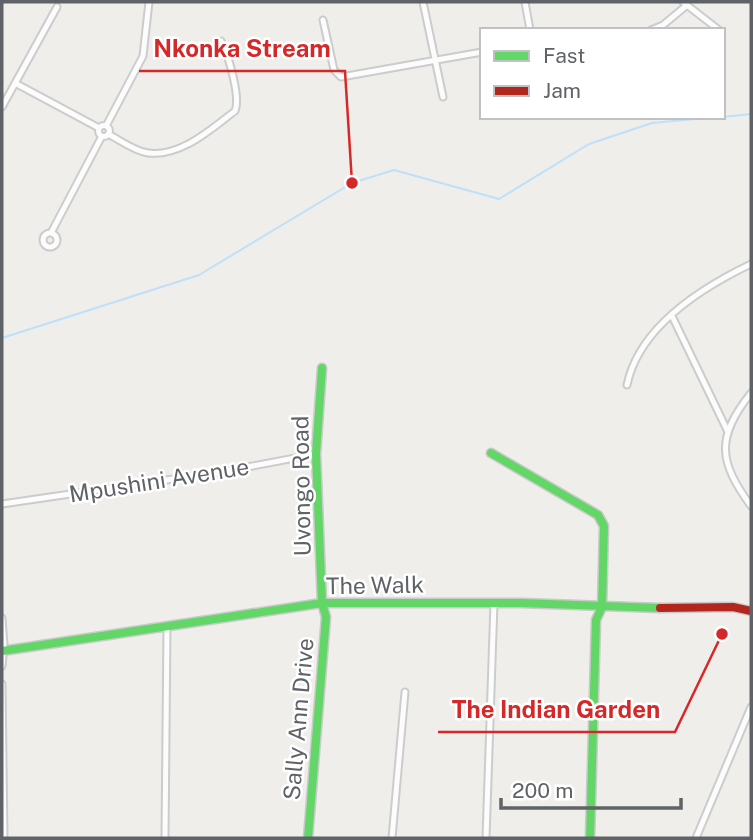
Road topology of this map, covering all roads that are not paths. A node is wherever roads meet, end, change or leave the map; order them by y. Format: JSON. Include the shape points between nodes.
{"nodes":[{"id":1,"x":149,"y":2,"type":"edge"},
{"id":2,"x":423,"y":2,"type":"edge"},
{"id":3,"x":525,"y":2,"type":"edge"},
{"id":4,"x":685,"y":4,"type":"edge"},
{"id":5,"x":57,"y":6,"type":"dead end"},
{"id":6,"x":323,"y":20,"type":"dead end"},
{"id":7,"x":530,"y":28,"type":"edge"},
{"id":8,"x":656,"y":28,"type":"edge"},
{"id":9,"x":716,"y":28,"type":"edge"},
{"id":10,"x":220,"y":41,"type":"dead end"},
{"id":11,"x":480,"y":52,"type":"edge"},
{"id":12,"x":435,"y":58,"type":"junction"},
{"id":13,"x":15,"y":83,"type":"junction"},
{"id":14,"x":443,"y":97,"type":"dead end"},
{"id":15,"x":2,"y":107,"type":"edge"},
{"id":16,"x":106,"y":126,"type":"junction"},
{"id":17,"x":99,"y":128,"type":"junction"},
{"id":18,"x":105,"y":135,"type":"junction"},
{"id":19,"x":51,"y":233,"type":"dead end"},
{"id":20,"x":751,"y":264,"type":"edge"},
{"id":21,"x":672,"y":317,"type":"junction"},
{"id":22,"x":322,"y":368,"type":"dead end"},
{"id":23,"x":627,"y":385,"type":"dead end"},
{"id":24,"x":751,"y":393,"type":"edge"},
{"id":25,"x":728,"y":432,"type":"junction"},
{"id":26,"x":491,"y":453,"type":"dead end"},
{"id":27,"x":316,"y":454,"type":"junction"},
{"id":28,"x":2,"y":505,"type":"edge"},
{"id":29,"x":751,"y":506,"type":"edge"},
{"id":30,"x":322,"y":603,"type":"junction"},
{"id":31,"x":494,"y":603,"type":"junction"},
{"id":32,"x":601,"y":607,"type":"junction"},
{"id":33,"x":751,"y":611,"type":"edge"},
{"id":34,"x":2,"y":618,"type":"edge"},
{"id":35,"x":167,"y":626,"type":"junction"},
{"id":36,"x":3,"y":651,"type":"edge"},
{"id":37,"x":2,"y":666,"type":"edge"},
{"id":38,"x":2,"y":684,"type":"edge"},
{"id":39,"x":405,"y":692,"type":"dead end"},
{"id":40,"x":751,"y":707,"type":"edge"},
{"id":41,"x":2,"y":761,"type":"edge"},
{"id":42,"x":4,"y":838,"type":"edge"},
{"id":43,"x":165,"y":838,"type":"edge"},
{"id":44,"x":308,"y":838,"type":"edge"},
{"id":45,"x":392,"y":838,"type":"edge"},
{"id":46,"x":486,"y":838,"type":"edge"},
{"id":47,"x":590,"y":838,"type":"edge"},
{"id":48,"x":696,"y":838,"type":"edge"}],
"edges":[{"from":1,"to":16,"type":"street","via":[[144,55]]},
{"from":2,"to":12,"type":"street"},
{"from":3,"to":7,"type":"street"},
{"from":4,"to":8,"type":"street"},
{"from":4,"to":9,"type":"street"},
{"from":5,"to":13,"type":"street"},
{"from":6,"to":12,"type":"street","via":[[334,70],[341,77]]},
{"from":10,"to":18,"type":"street","via":[[235,89],[235,111],[189,144],[154,153]]},
{"from":11,"to":12,"type":"street"},
{"from":12,"to":14,"type":"street"},
{"from":13,"to":15,"type":"street"},
{"from":13,"to":17,"type":"street"},
{"from":16,"to":17,"type":"street"},
{"from":16,"to":18,"type":"street"},
{"from":17,"to":18,"type":"street"},
{"from":18,"to":19,"type":"street"},
{"from":20,"to":21,"type":"street","via":[[708,286]]},
{"from":21,"to":23,"type":"street","via":[[639,352]]},
{"from":21,"to":25,"type":"street"},
{"from":22,"to":27,"type":"street","name":"Uvongo Road"},
{"from":24,"to":25,"type":"street"},
{"from":25,"to":29,"type":"street","via":[[729,473]]},
{"from":26,"to":32,"type":"street","via":[[598,515],[605,531]]},
{"from":27,"to":28,"type":"street","name":"Mpushini Avenue"},
{"from":27,"to":30,"type":"street","name":"Uvongo Road"},
{"from":30,"to":31,"type":"street","name":"The Walk"},
{"from":30,"to":35,"type":"street","name":"The Walk"},
{"from":30,"to":44,"type":"street","name":"Sally Ann Drive","via":[[326,617]]},
{"from":31,"to":32,"type":"street","name":"The Walk"},
{"from":31,"to":46,"type":"street"},
{"from":32,"to":33,"type":"street","name":"The Walk","via":[[733,607]]},
{"from":32,"to":47,"type":"street","via":[[596,620]]},
{"from":34,"to":36,"type":"street"},
{"from":35,"to":36,"type":"street","name":"The Walk"},
{"from":35,"to":43,"type":"street"},
{"from":36,"to":37,"type":"street"},
{"from":38,"to":41,"type":"street"},
{"from":39,"to":45,"type":"street"},
{"from":40,"to":48,"type":"street"},
{"from":41,"to":42,"type":"street"}]}
